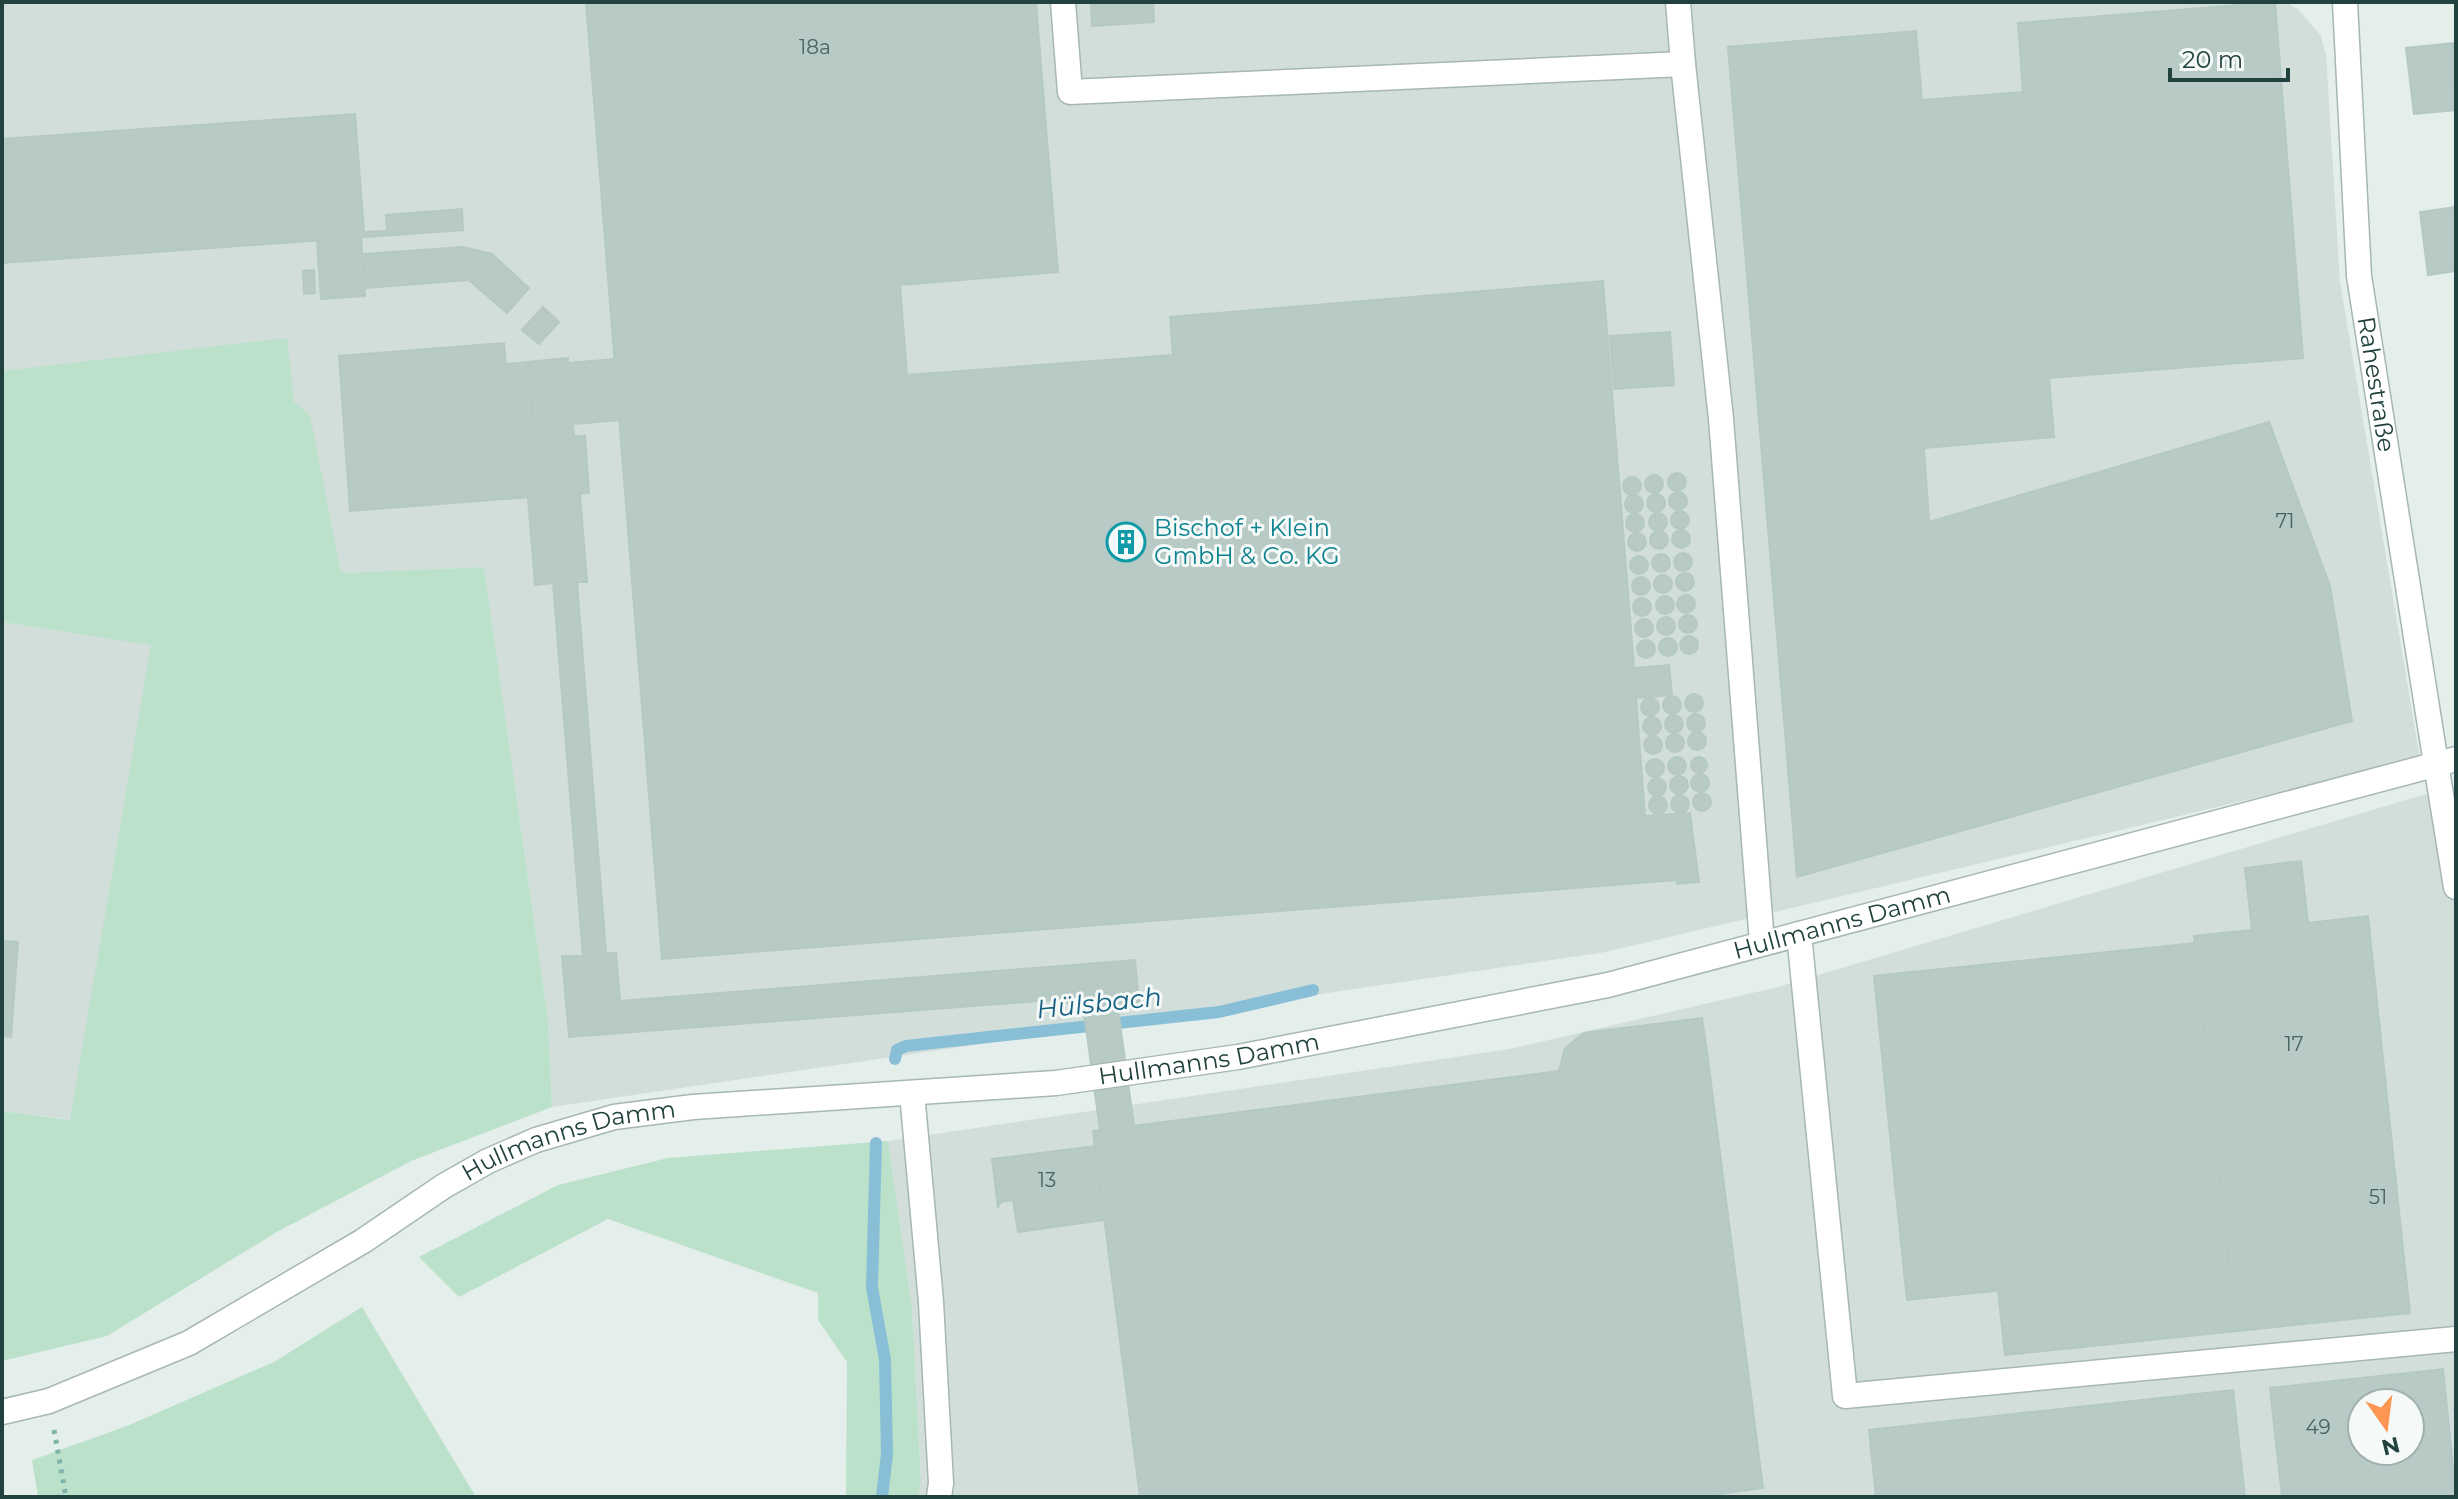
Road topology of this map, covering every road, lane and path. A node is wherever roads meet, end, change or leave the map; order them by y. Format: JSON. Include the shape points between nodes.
{"nodes":[{"id":1,"x":1063,"y":2,"type":"edge"},
{"id":2,"x":1678,"y":2,"type":"edge"},
{"id":3,"x":2345,"y":2,"type":"edge"},
{"id":4,"x":1683,"y":64,"type":"junction"},
{"id":5,"x":2446,"y":761,"type":"edge"},
{"id":6,"x":2456,"y":887,"type":"edge"},
{"id":7,"x":1799,"y":934,"type":"junction"},
{"id":8,"x":1762,"y":943,"type":"junction"},
{"id":9,"x":912,"y":1093,"type":"junction"},
{"id":10,"x":2456,"y":1339,"type":"edge"},
{"id":11,"x":49,"y":1401,"type":"junction"},
{"id":12,"x":2,"y":1412,"type":"edge"},
{"id":13,"x":66,"y":1497,"type":"edge"},
{"id":14,"x":939,"y":1497,"type":"edge"}],
"edges":[{"from":1,"to":4,"type":"street","via":[[1070,92]]},
{"from":2,"to":4,"type":"street"},
{"from":3,"to":5,"type":"street","name":"Rahestraße","via":[[2359,276]]},
{"from":4,"to":8,"type":"street","via":[[1721,419]]},
{"from":5,"to":6,"type":"street","name":"Rahestraße"},
{"from":5,"to":7,"type":"street","name":"Hullmanns Damm"},
{"from":7,"to":8,"type":"street","name":"Hullmanns Damm"},
{"from":7,"to":10,"type":"street","via":[[1845,1396]]},
{"from":8,"to":9,"type":"street","name":"Hullmanns Damm","via":[[1608,985],[1238,1057],[1056,1083]]},
{"from":9,"to":11,"type":"street","name":"Hullmanns Damm","via":[[630,1115],[536,1140],[444,1186],[363,1241],[189,1343]]},
{"from":9,"to":14,"type":"street","via":[[931,1302]]},
{"from":11,"to":12,"type":"street","name":"Hullmanns Damm"},
{"from":11,"to":13,"type":"path"}]}
